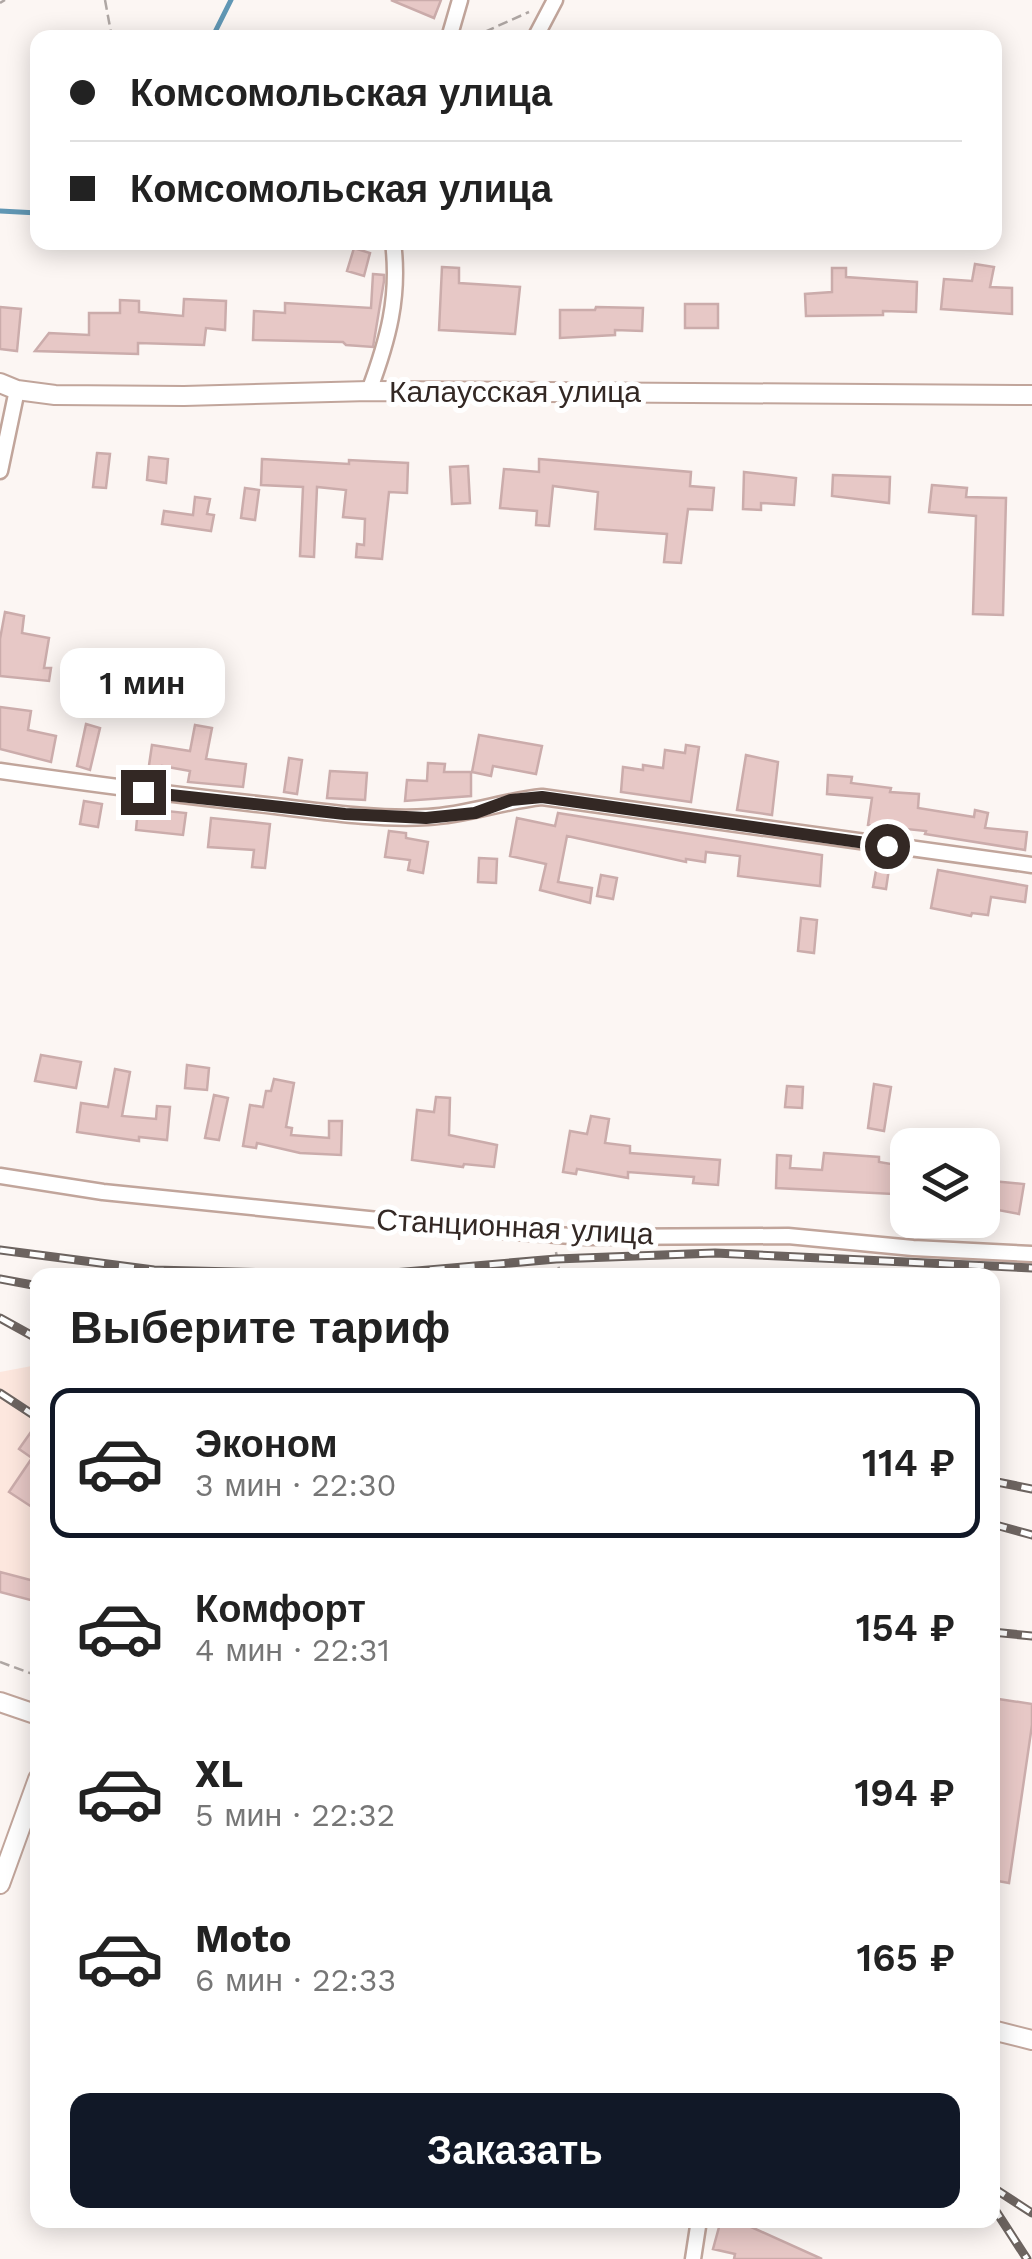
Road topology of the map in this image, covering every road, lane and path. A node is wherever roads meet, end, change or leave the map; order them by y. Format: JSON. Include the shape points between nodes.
{"nodes":[{"id":1,"x":5,"y":0,"type":"edge"},
{"id":2,"x":105,"y":0,"type":"edge"},
{"id":3,"x":460,"y":0,"type":"edge"},
{"id":4,"x":555,"y":0,"type":"edge"},
{"id":5,"x":0,"y":4,"type":"edge"},
{"id":6,"x":533,"y":10,"type":"dead end"},
{"id":7,"x":111,"y":30,"type":"edge"},
{"id":8,"x":451,"y":30,"type":"edge"},
{"id":9,"x":488,"y":30,"type":"edge"},
{"id":10,"x":539,"y":30,"type":"edge"},
{"id":11,"x":394,"y":250,"type":"edge"},
{"id":12,"x":9,"y":386,"type":"edge"},
{"id":13,"x":370,"y":390,"type":"junction"},
{"id":14,"x":1032,"y":396,"type":"edge"},
{"id":15,"x":0,"y":471,"type":"edge"},
{"id":16,"x":0,"y":771,"type":"edge"},
{"id":17,"x":1032,"y":865,"type":"edge"},
{"id":18,"x":0,"y":1176,"type":"edge"},
{"id":19,"x":555,"y":1234,"type":"junction"},
{"id":20,"x":1032,"y":1254,"type":"edge"},
{"id":21,"x":559,"y":1268,"type":"edge"},
{"id":22,"x":0,"y":1662,"type":"edge"},
{"id":23,"x":30,"y":1673,"type":"edge"},
{"id":24,"x":0,"y":1702,"type":"edge"},
{"id":25,"x":30,"y":1711,"type":"edge"},
{"id":26,"x":30,"y":1801,"type":"edge"},
{"id":27,"x":0,"y":1884,"type":"edge"},
{"id":28,"x":1000,"y":2032,"type":"edge"},
{"id":29,"x":1032,"y":2040,"type":"edge"},
{"id":30,"x":697,"y":2228,"type":"edge"},
{"id":31,"x":692,"y":2259,"type":"edge"}],
"edges":[{"from":1,"to":5,"type":"path"},
{"from":2,"to":7,"type":"path"},
{"from":3,"to":8,"type":"street"},
{"from":4,"to":10,"type":"street"},
{"from":6,"to":9,"type":"path"},
{"from":11,"to":13,"type":"street","via":[[389,338]]},
{"from":12,"to":13,"type":"street","name":"Калаусская улица","via":[[55,395]]},
{"from":12,"to":15,"type":"street"},
{"from":13,"to":14,"type":"street","name":"Калаусская улица"},
{"from":16,"to":17,"type":"street","via":[[143,792],[426,818],[542,797]]},
{"from":18,"to":19,"type":"street","name":"Станционная улица","via":[[103,1192]]},
{"from":19,"to":20,"type":"street","name":"Станционная улица","via":[[788,1236]]},
{"from":19,"to":21,"type":"path"},
{"from":22,"to":23,"type":"path"},
{"from":24,"to":25,"type":"street"},
{"from":26,"to":27,"type":"street"},
{"from":28,"to":29,"type":"street"},
{"from":30,"to":31,"type":"street"}]}
